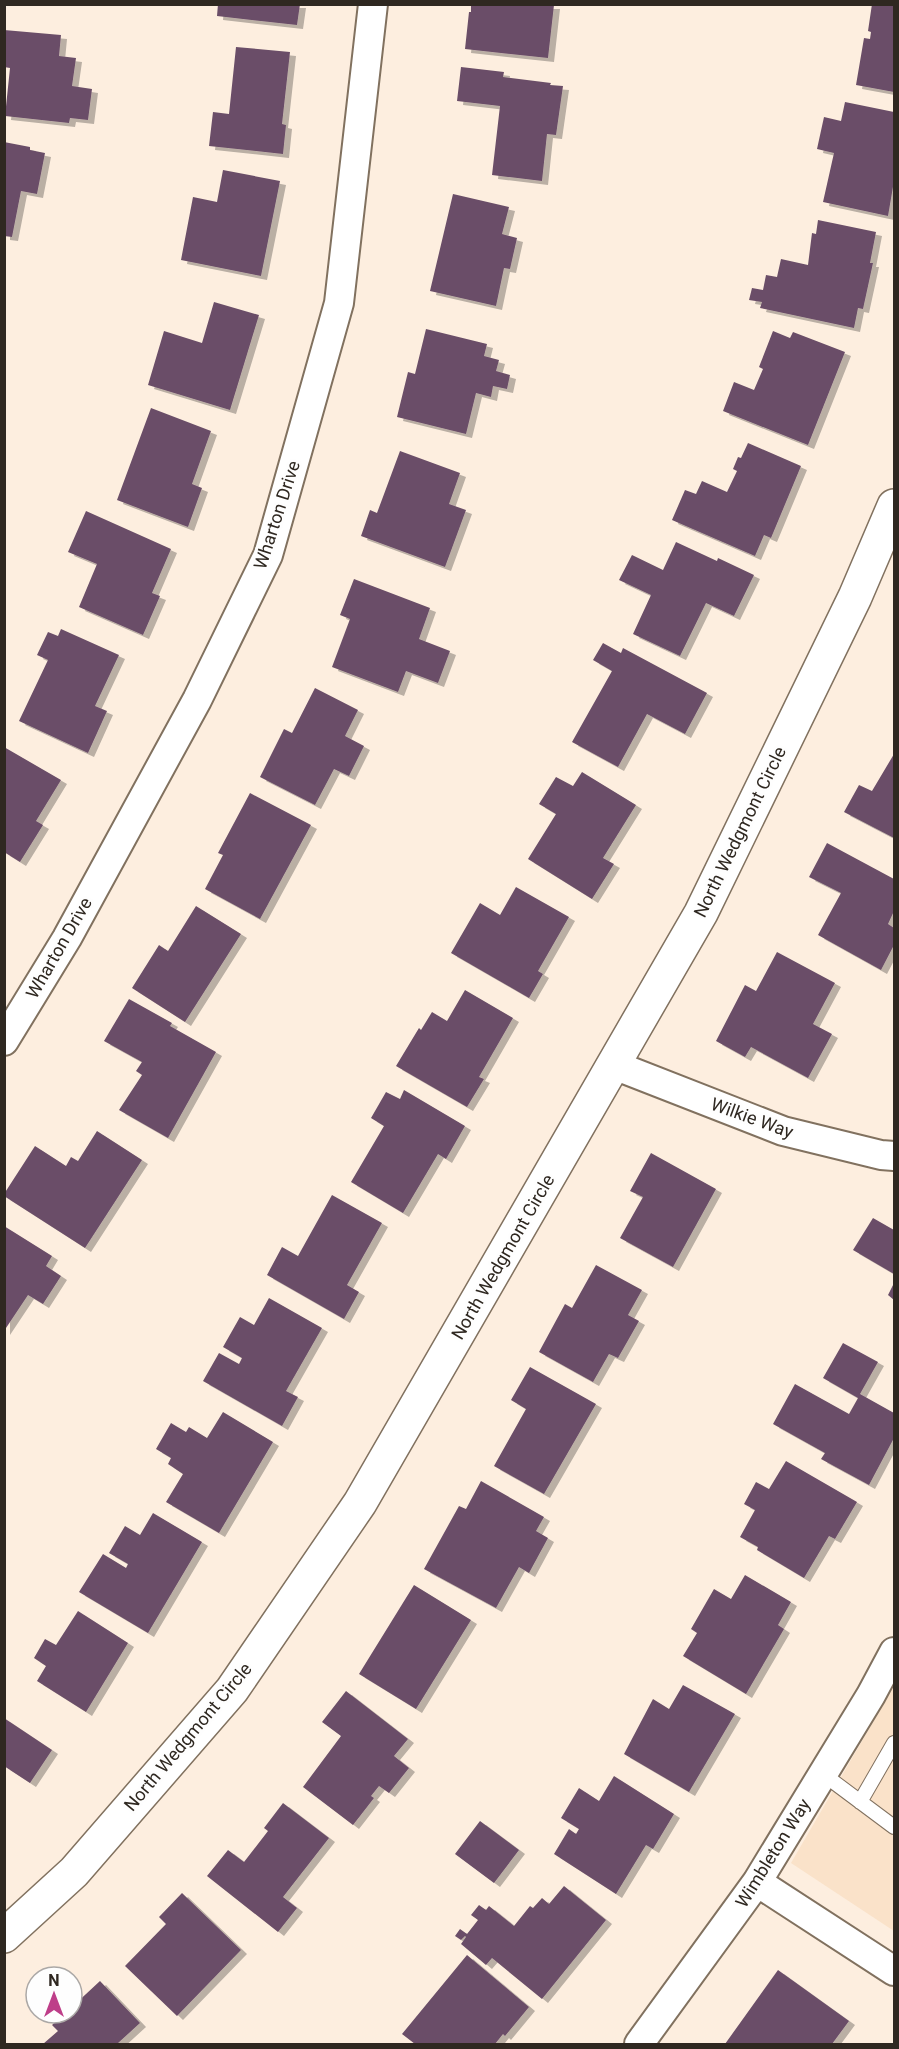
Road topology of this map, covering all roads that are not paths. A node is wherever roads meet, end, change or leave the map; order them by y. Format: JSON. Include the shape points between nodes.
{"nodes":[{"id":1,"x":373,"y":4,"type":"edge"},
{"id":2,"x":894,"y":506,"type":"edge"},
{"id":3,"x":4,"y":1041,"type":"edge"},
{"id":4,"x":614,"y":1065,"type":"junction"},
{"id":5,"x":894,"y":1156,"type":"edge"},
{"id":6,"x":894,"y":1652,"type":"edge"},
{"id":7,"x":893,"y":1748,"type":"edge"},
{"id":8,"x":823,"y":1774,"type":"junction"},
{"id":9,"x":860,"y":1802,"type":"junction"},
{"id":10,"x":894,"y":1827,"type":"edge"},
{"id":11,"x":757,"y":1882,"type":"junction"},
{"id":12,"x":4,"y":1936,"type":"edge"},
{"id":13,"x":894,"y":1971,"type":"edge"},
{"id":14,"x":639,"y":2044,"type":"edge"}],
"edges":[{"from":1,"to":3,"type":"street","name":"Wharton Drive","via":[[339,303],[268,555],[197,700],[67,938]]},
{"from":2,"to":4,"type":"street","name":"North Wedgmont Circle","via":[[855,597],[701,913]]},
{"from":4,"to":5,"type":"street","name":"Wilkie Way","via":[[783,1131]]},
{"from":4,"to":12,"type":"street","name":"North Wedgmont Circle","via":[[360,1503],[232,1690],[74,1872]]},
{"from":6,"to":8,"type":"street","name":"Wimbleton Way"},
{"from":7,"to":9,"type":"lane"},
{"from":8,"to":9,"type":"lane"},
{"from":8,"to":11,"type":"street","name":"Wimbleton Way"},
{"from":9,"to":10,"type":"lane"},
{"from":11,"to":13,"type":"street"},
{"from":11,"to":14,"type":"street","name":"Wimbleton Way"}]}
